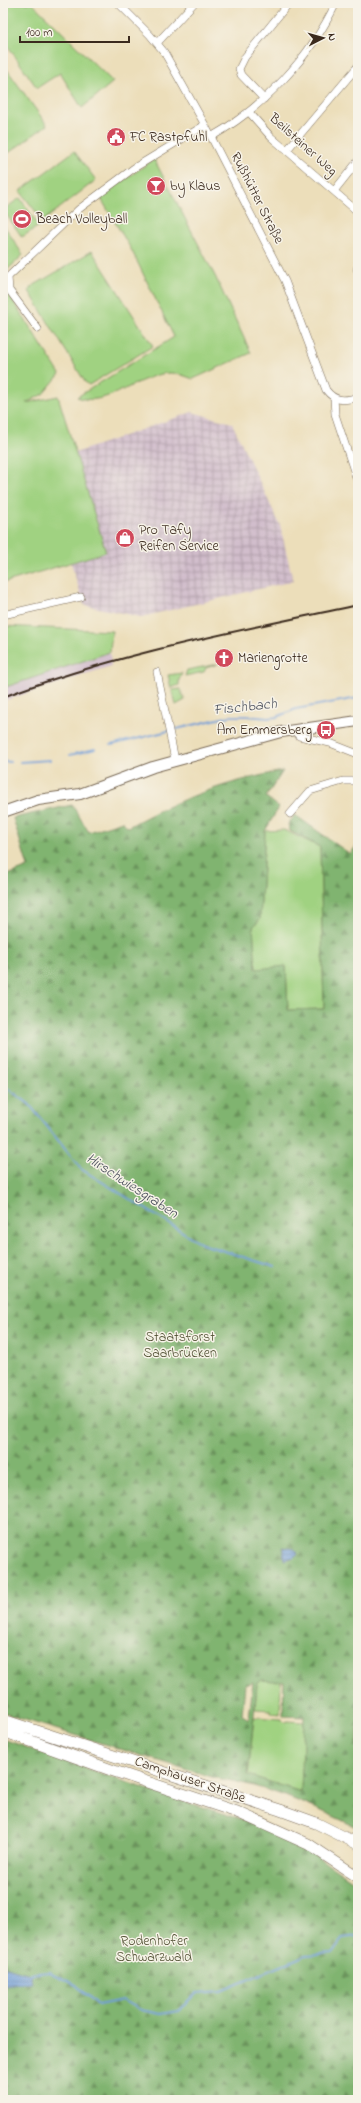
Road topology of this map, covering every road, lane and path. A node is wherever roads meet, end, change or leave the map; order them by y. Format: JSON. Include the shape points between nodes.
{"nodes":[{"id":1,"x":118,"y":3,"type":"edge"},
{"id":2,"x":194,"y":3,"type":"edge"},
{"id":3,"x":289,"y":3,"type":"edge"},
{"id":4,"x":336,"y":3,"type":"edge"},
{"id":5,"x":158,"y":43,"type":"junction"},
{"id":6,"x":358,"y":66,"type":"edge"},
{"id":7,"x":264,"y":99,"type":"junction"},
{"id":8,"x":249,"y":112,"type":"junction"},
{"id":9,"x":205,"y":125,"type":"junction"},
{"id":10,"x":211,"y":137,"type":"junction"},
{"id":11,"x":287,"y":150,"type":"junction"},
{"id":12,"x":358,"y":161,"type":"edge"},
{"id":13,"x":334,"y":191,"type":"junction"},
{"id":14,"x":358,"y":212,"type":"edge"},
{"id":15,"x":38,"y":329,"type":"dead end"},
{"id":16,"x":358,"y":397,"type":"edge"},
{"id":17,"x":334,"y":398,"type":"junction"},
{"id":18,"x":358,"y":482,"type":"edge"},
{"id":19,"x":81,"y":597,"type":"dead end"},
{"id":20,"x":3,"y":615,"type":"edge"},
{"id":21,"x":157,"y":672,"type":"dead end"},
{"id":22,"x":358,"y":721,"type":"edge"},
{"id":23,"x":294,"y":730,"type":"junction"},
{"id":24,"x":358,"y":754,"type":"edge"},
{"id":25,"x":176,"y":760,"type":"junction"},
{"id":26,"x":358,"y":781,"type":"edge"},
{"id":27,"x":3,"y":812,"type":"edge"},
{"id":28,"x":290,"y":814,"type":"dead end"},
{"id":29,"x":3,"y":1720,"type":"edge"},
{"id":30,"x":3,"y":1730,"type":"edge"},
{"id":31,"x":358,"y":1844,"type":"edge"},
{"id":32,"x":358,"y":1877,"type":"edge"}],
"edges":[{"from":1,"to":5,"type":"street","name":"Rußhütter Straße"},
{"from":2,"to":5,"type":"street"},
{"from":3,"to":7,"type":"street","via":[[245,57],[239,69],[241,75]]},
{"from":4,"to":7,"type":"street","via":[[302,56]]},
{"from":5,"to":9,"type":"street","name":"Rußhütter Straße"},
{"from":6,"to":11,"type":"street"},
{"from":7,"to":8,"type":"street"},
{"from":8,"to":10,"type":"street"},
{"from":8,"to":11,"type":"street","name":"Beilsteiner Weg","via":[[271,137]]},
{"from":9,"to":10,"type":"street","name":"Rußhütter Straße"},
{"from":9,"to":15,"type":"street","via":[[134,168],[79,209],[11,272],[8,277],[10,290]]},
{"from":10,"to":17,"type":"street","name":"Rußhütter Straße","via":[[285,281],[326,390]]},
{"from":11,"to":13,"type":"street","name":"Beilsteiner Weg"},
{"from":12,"to":13,"type":"street"},
{"from":13,"to":14,"type":"street","name":"Beilsteiner Weg"},
{"from":16,"to":17,"type":"street","via":[[347,400]]},
{"from":17,"to":18,"type":"street","via":[[335,414]]},
{"from":19,"to":20,"type":"street"},
{"from":21,"to":25,"type":"street"},
{"from":22,"to":23,"type":"main road"},
{"from":23,"to":24,"type":"street","via":[[299,736],[330,743]]},
{"from":23,"to":25,"type":"main road"},
{"from":25,"to":27,"type":"main road","via":[[80,794],[38,800]]},
{"from":26,"to":28,"type":"street","via":[[343,781],[310,790]]},
{"from":29,"to":31,"type":"main road","name":"Camphauser Straße","via":[[280,1810],[316,1823]]},
{"from":30,"to":32,"type":"main road","name":"Camphauser Straße","via":[[237,1812],[308,1844]]}]}
